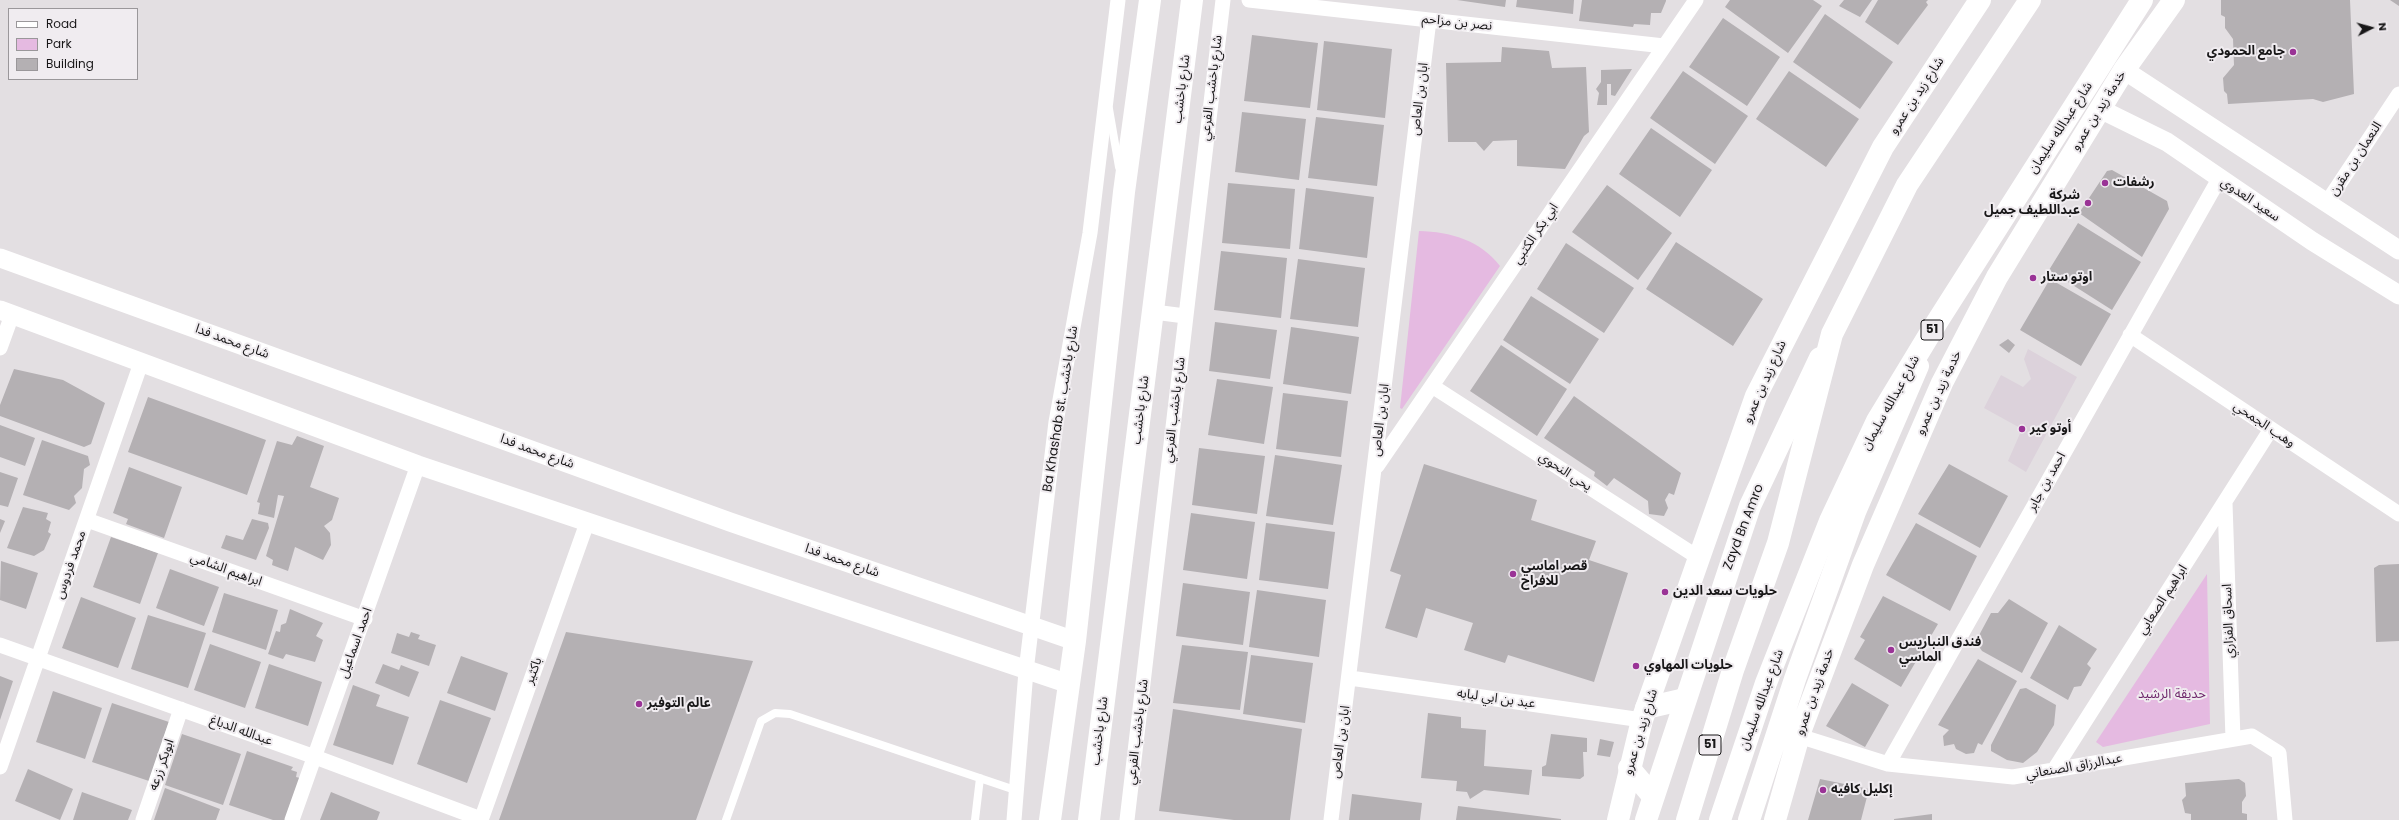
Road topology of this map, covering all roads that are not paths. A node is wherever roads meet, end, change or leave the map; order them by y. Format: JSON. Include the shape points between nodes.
{"nodes":[{"id":1,"x":1118,"y":0,"type":"edge"},
{"id":2,"x":1150,"y":0,"type":"edge"},
{"id":3,"x":1192,"y":0,"type":"edge"},
{"id":4,"x":1223,"y":0,"type":"edge"},
{"id":5,"x":1249,"y":0,"type":"edge"},
{"id":6,"x":1696,"y":0,"type":"edge"},
{"id":7,"x":1980,"y":0,"type":"edge"},
{"id":8,"x":2030,"y":0,"type":"edge"},
{"id":9,"x":2142,"y":0,"type":"edge"},
{"id":10,"x":2174,"y":0,"type":"edge"},
{"id":11,"x":1429,"y":20,"type":"junction"},
{"id":12,"x":1664,"y":46,"type":"junction"},
{"id":13,"x":2124,"y":70,"type":"junction"},
{"id":14,"x":2399,"y":94,"type":"edge"},
{"id":15,"x":1107,"y":95,"type":"junction"},
{"id":16,"x":2100,"y":109,"type":"junction"},
{"id":17,"x":2219,"y":179,"type":"junction"},
{"id":18,"x":1124,"y":192,"type":"junction"},
{"id":19,"x":2326,"y":204,"type":"junction"},
{"id":20,"x":2399,"y":250,"type":"edge"},
{"id":21,"x":0,"y":258,"type":"edge"},
{"id":22,"x":2399,"y":295,"type":"edge"},
{"id":23,"x":1154,"y":312,"type":"junction"},
{"id":24,"x":6,"y":313,"type":"edge"},
{"id":25,"x":1185,"y":316,"type":"junction"},
{"id":26,"x":1937,"y":322,"type":"junction"},
{"id":27,"x":1832,"y":334,"type":"junction"},
{"id":28,"x":2130,"y":335,"type":"junction"},
{"id":29,"x":0,"y":348,"type":"edge"},
{"id":30,"x":141,"y":363,"type":"junction"},
{"id":31,"x":1432,"y":386,"type":"junction"},
{"id":32,"x":2271,"y":429,"type":"junction"},
{"id":33,"x":418,"y":465,"type":"junction"},
{"id":34,"x":1375,"y":469,"type":"junction"},
{"id":35,"x":2225,"y":502,"type":"junction"},
{"id":36,"x":2399,"y":514,"type":"edge"},
{"id":37,"x":87,"y":520,"type":"junction"},
{"id":38,"x":587,"y":523,"type":"junction"},
{"id":39,"x":1699,"y":558,"type":"junction"},
{"id":40,"x":365,"y":619,"type":"junction"},
{"id":41,"x":1032,"y":627,"type":"junction"},
{"id":42,"x":1075,"y":641,"type":"junction"},
{"id":43,"x":0,"y":646,"type":"edge"},
{"id":44,"x":39,"y":659,"type":"junction"},
{"id":45,"x":1026,"y":671,"type":"junction"},
{"id":46,"x":1350,"y":678,"type":"junction"},
{"id":47,"x":1069,"y":684,"type":"junction"},
{"id":48,"x":1685,"y":699,"type":"junction"},
{"id":49,"x":182,"y":709,"type":"junction"},
{"id":50,"x":1644,"y":714,"type":"junction"},
{"id":51,"x":1798,"y":736,"type":"junction"},
{"id":52,"x":2233,"y":739,"type":"junction"},
{"id":53,"x":315,"y":757,"type":"junction"},
{"id":54,"x":1888,"y":764,"type":"junction"},
{"id":55,"x":0,"y":767,"type":"edge"},
{"id":56,"x":1630,"y":768,"type":"junction"},
{"id":57,"x":2054,"y":770,"type":"junction"},
{"id":58,"x":980,"y":778,"type":"junction"},
{"id":59,"x":1018,"y":791,"type":"junction"},
{"id":60,"x":1652,"y":795,"type":"junction"},
{"id":61,"x":481,"y":819,"type":"edge"},
{"id":62,"x":143,"y":820,"type":"edge"},
{"id":63,"x":292,"y":820,"type":"edge"},
{"id":64,"x":726,"y":820,"type":"edge"},
{"id":65,"x":975,"y":820,"type":"edge"},
{"id":66,"x":1014,"y":820,"type":"edge"},
{"id":67,"x":1050,"y":820,"type":"edge"},
{"id":68,"x":1089,"y":820,"type":"edge"},
{"id":69,"x":1128,"y":820,"type":"edge"},
{"id":70,"x":1331,"y":820,"type":"edge"},
{"id":71,"x":1618,"y":820,"type":"edge"},
{"id":72,"x":1646,"y":820,"type":"edge"},
{"id":73,"x":1687,"y":820,"type":"edge"},
{"id":74,"x":1720,"y":820,"type":"edge"},
{"id":75,"x":1749,"y":820,"type":"edge"},
{"id":76,"x":1774,"y":820,"type":"edge"},
{"id":77,"x":2285,"y":820,"type":"edge"}],
"edges":[{"from":1,"to":15,"type":"street","name":"Ba Khashab st. شارع باخشب"},
{"from":2,"to":18,"type":"main road"},
{"from":3,"to":23,"type":"main road","name":"شارع باخشب"},
{"from":4,"to":25,"type":"street","name":"شارع باخشب الفرعي"},
{"from":5,"to":11,"type":"street","name":"نصر بن مزاحم"},
{"from":6,"to":12,"type":"street","name":"ابي بكر الكتبي"},
{"from":7,"to":39,"type":"main road","name":"شارع زيد بن عمرو","via":[[1883,147],[1832,242],[1756,396]]},
{"from":8,"to":27,"type":"main road","number":"51","via":[[1907,185]]},
{"from":9,"to":26,"type":"main road","name":"شارع عبدالله سليمان","number":"51"},
{"from":10,"to":13,"type":"main road","name":"خدمة زيد بن عمرو"},
{"from":11,"to":12,"type":"street","name":"نصر بن مزاحم"},
{"from":11,"to":34,"type":"street","name":"ابان بن العاص"},
{"from":12,"to":31,"type":"street","name":"ابي بكر الكتبي"},
{"from":13,"to":16,"type":"main road","name":"خدمة زيد بن عمرو"},
{"from":13,"to":19,"type":"street"},
{"from":14,"to":19,"type":"street","name":"النعمان بن مقرن"},
{"from":15,"to":18,"type":"lane"},
{"from":15,"to":41,"type":"street","name":"Ba Khashab st. شارع باخشب","via":[[1090,233],[1056,422]]},
{"from":16,"to":17,"type":"street","name":"سعيد العدوي","via":[[2167,142]]},
{"from":16,"to":51,"type":"main road","name":"خدمة زيد بن عمرو","via":[[1996,277],[1942,383],[1862,565]]},
{"from":17,"to":22,"type":"street","name":"سعيد العدوي"},
{"from":17,"to":28,"type":"street","name":"احمد بن جابر"},
{"from":18,"to":42,"type":"main road"},
{"from":19,"to":20,"type":"street"},
{"from":21,"to":41,"type":"street","name":"شارع محمد فدا","via":[[716,517]]},
{"from":23,"to":25,"type":"street"},
{"from":23,"to":68,"type":"main road","name":"شارع باخشب"},
{"from":24,"to":29,"type":"street"},
{"from":24,"to":30,"type":"street"},
{"from":25,"to":69,"type":"street","name":"شارع باخشب الفرعي"},
{"from":26,"to":74,"type":"main road","name":"شارع عبدالله سليمان","number":"51","via":[[1878,421],[1830,521],[1766,683]]},
{"from":26,"to":75,"type":"main road","via":[[1856,512],[1795,678]]},
{"from":27,"to":48,"type":"main road","name":"Zayd Bn Amro","via":[[1750,506]]},
{"from":27,"to":73,"type":"main road","number":"51","via":[[1778,543],[1733,670]]},
{"from":28,"to":32,"type":"street","name":"وهب الجمحي"},
{"from":28,"to":54,"type":"street","name":"احمد بن جابر"},
{"from":30,"to":33,"type":"street"},
{"from":30,"to":37,"type":"street","name":"محمد فردوس"},
{"from":31,"to":34,"type":"street","name":"ابي بكر الكتبي"},
{"from":31,"to":39,"type":"street","name":"يحي النحوي"},
{"from":32,"to":35,"type":"street","name":"ابراهيم الصعابي"},
{"from":32,"to":36,"type":"street","name":"وهب الجمحي"},
{"from":33,"to":38,"type":"street"},
{"from":33,"to":40,"type":"street","name":"احمد اسماعيل"},
{"from":34,"to":46,"type":"street","name":"ابان بن العاص"},
{"from":35,"to":52,"type":"street","name":"اسحاق الفزاري"},
{"from":35,"to":57,"type":"street","name":"ابراهيم الصعابي"},
{"from":37,"to":40,"type":"street","name":"ابراهيم الشامي"},
{"from":37,"to":44,"type":"street","name":"محمد فردوس"},
{"from":38,"to":45,"type":"street"},
{"from":38,"to":61,"type":"street","name":"باكثير"},
{"from":39,"to":50,"type":"main road","name":"شارع زيد بن عمرو"},
{"from":40,"to":53,"type":"street","name":"احمد اسماعيل"},
{"from":41,"to":42,"type":"street","name":"شارع محمد فدا"},
{"from":41,"to":45,"type":"street","name":"Ba Khashab st. شارع باخشب"},
{"from":42,"to":47,"type":"main road"},
{"from":43,"to":44,"type":"street","name":"عبدالله الدباغ"},
{"from":44,"to":49,"type":"street","name":"عبدالله الدباغ"},
{"from":44,"to":55,"type":"street","name":"محمد فردوس"},
{"from":45,"to":47,"type":"street"},
{"from":45,"to":59,"type":"street","name":"Ba Khashab st. شارع باخشب"},
{"from":46,"to":50,"type":"street","name":"عبد بن ابي لبابه"},
{"from":46,"to":70,"type":"street","name":"ابان بن العاص"},
{"from":47,"to":67,"type":"main road"},
{"from":48,"to":50,"type":"main road"},
{"from":48,"to":60,"type":"main road","name":"Zayd Bn Amro"},
{"from":49,"to":53,"type":"street","name":"عبدالله الدباغ"},
{"from":49,"to":62,"type":"street","name":"ابوبكر زرعه"},
{"from":50,"to":56,"type":"main road","name":"شارع زيد بن عمرو"},
{"from":51,"to":54,"type":"street","name":"عبدالرزاق الصنعاني"},
{"from":51,"to":76,"type":"main road","name":"خدمة زيد بن عمرو"},
{"from":52,"to":57,"type":"street","name":"عبدالرزاق الصنعاني"},
{"from":52,"to":77,"type":"street","name":"عبدالرزاق الصنعاني","via":[[2252,736],[2279,753]]},
{"from":53,"to":61,"type":"street","name":"عبدالله الدباغ"},
{"from":53,"to":63,"type":"street","name":"احمد اسماعيل"},
{"from":54,"to":57,"type":"street","name":"عبدالرزاق الصنعاني","via":[[2014,777]]},
{"from":56,"to":60,"type":"main road"},
{"from":56,"to":71,"type":"main road","name":"شارع زيد بن عمرو"},
{"from":58,"to":59,"type":"lane"},
{"from":58,"to":64,"type":"lane","via":[[790,714],[775,713],[761,721]]},
{"from":58,"to":65,"type":"lane"},
{"from":59,"to":66,"type":"street","name":"Ba Khashab st. شارع باخشب"},
{"from":60,"to":72,"type":"main road","name":"Zayd Bn Amro"}]}
